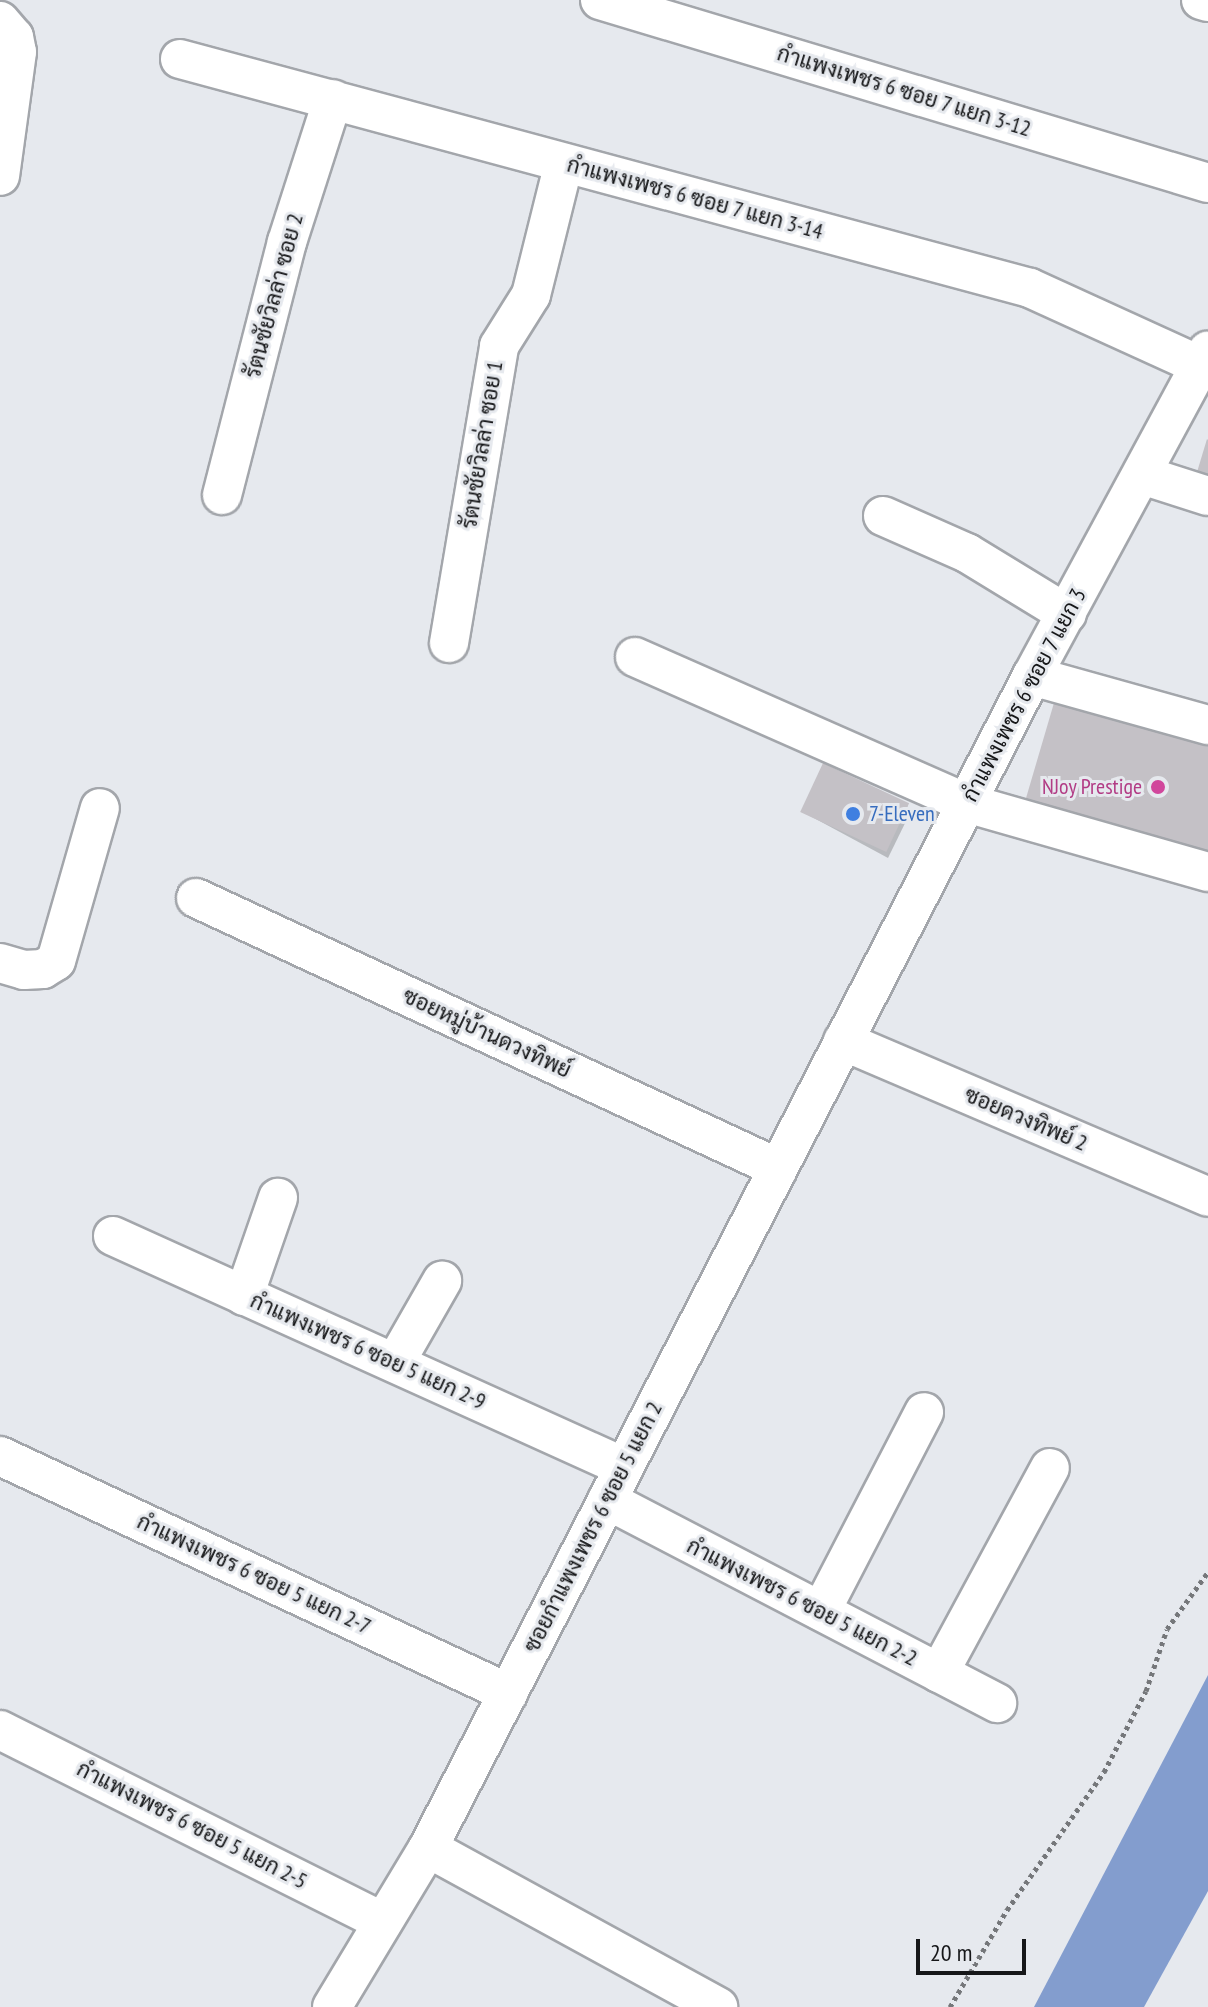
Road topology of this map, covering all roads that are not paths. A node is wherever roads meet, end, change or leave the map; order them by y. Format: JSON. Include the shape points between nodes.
{"nodes":[{"id":1,"x":600,"y":0,"type":"edge"},
{"id":2,"x":1201,"y":0,"type":"edge"},
{"id":3,"x":1208,"y":2,"type":"edge"},
{"id":4,"x":0,"y":21,"type":"edge"},
{"id":5,"x":180,"y":59,"type":"dead end"},
{"id":6,"x":333,"y":99,"type":"junction"},
{"id":7,"x":564,"y":163,"type":"junction"},
{"id":8,"x":0,"y":176,"type":"edge"},
{"id":9,"x":1208,"y":183,"type":"edge"},
{"id":10,"x":1204,"y":358,"type":"edge"},
{"id":11,"x":1142,"y":475,"type":"junction"},
{"id":12,"x":222,"y":495,"type":"dead end"},
{"id":13,"x":1208,"y":496,"type":"edge"},
{"id":14,"x":883,"y":516,"type":"dead end"},
{"id":15,"x":1067,"y":614,"type":"junction"},
{"id":16,"x":449,"y":643,"type":"dead end"},
{"id":17,"x":635,"y":657,"type":"dead end"},
{"id":18,"x":1032,"y":676,"type":"junction"},
{"id":19,"x":1208,"y":725,"type":"edge"},
{"id":20,"x":966,"y":803,"type":"junction"},
{"id":21,"x":100,"y":808,"type":"dead end"},
{"id":22,"x":1208,"y":872,"type":"edge"},
{"id":23,"x":196,"y":898,"type":"dead end"},
{"id":24,"x":0,"y":963,"type":"edge"},
{"id":25,"x":843,"y":1041,"type":"junction"},
{"id":26,"x":778,"y":1168,"type":"junction"},
{"id":27,"x":1208,"y":1197,"type":"edge"},
{"id":28,"x":278,"y":1198,"type":"dead end"},
{"id":29,"x":113,"y":1236,"type":"dead end"},
{"id":30,"x":442,"y":1281,"type":"dead end"},
{"id":31,"x":244,"y":1296,"type":"junction"},
{"id":32,"x":395,"y":1363,"type":"junction"},
{"id":33,"x":924,"y":1412,"type":"dead end"},
{"id":34,"x":0,"y":1456,"type":"edge"},
{"id":35,"x":624,"y":1467,"type":"junction"},
{"id":36,"x":1050,"y":1468,"type":"dead end"},
{"id":37,"x":607,"y":1500,"type":"junction"},
{"id":38,"x":821,"y":1611,"type":"junction"},
{"id":39,"x":939,"y":1673,"type":"junction"},
{"id":40,"x":508,"y":1693,"type":"junction"},
{"id":41,"x":997,"y":1703,"type":"dead end"},
{"id":42,"x":0,"y":1730,"type":"edge"},
{"id":43,"x":428,"y":1848,"type":"junction"},
{"id":44,"x":383,"y":1922,"type":"junction"},
{"id":45,"x":332,"y":2007,"type":"edge"},
{"id":46,"x":718,"y":2007,"type":"edge"}],
"edges":[{"from":1,"to":9,"type":"street","name":"กำแพงเพชร 6 ซอย 7 แยก 3-12"},
{"from":2,"to":3,"type":"street"},
{"from":4,"to":8,"type":"street","via":[[14,37],[17,52]]},
{"from":5,"to":6,"type":"street","name":"กำแพงเพชร 6 ซอย 7 แยก 3-14"},
{"from":6,"to":7,"type":"street","name":"กำแพงเพชร 6 ซอย 7 แยก 3-14"},
{"from":6,"to":12,"type":"street","name":"รัตนชัยวิลล่า ซอย 2","via":[[287,242]]},
{"from":7,"to":10,"type":"street","name":"กำแพงเพชร 6 ซอย 7 แยก 3-14","via":[[1030,288]]},
{"from":7,"to":16,"type":"street","name":"รัตนชัยวิลล่า ซอย 1","via":[[531,295],[499,346]]},
{"from":10,"to":11,"type":"street","name":"กำแพงเพชร 6 ซอย 7 แยก 3"},
{"from":11,"to":13,"type":"street"},
{"from":11,"to":15,"type":"street","name":"กำแพงเพชร 6 ซอย 7 แยก 3"},
{"from":14,"to":15,"type":"street","via":[[967,553]]},
{"from":15,"to":18,"type":"street","name":"กำแพงเพชร 6 ซอย 7 แยก 3"},
{"from":17,"to":20,"type":"street"},
{"from":18,"to":19,"type":"street"},
{"from":18,"to":20,"type":"street","name":"กำแพงเพชร 6 ซอย 7 แยก 3"},
{"from":20,"to":22,"type":"street"},
{"from":20,"to":25,"type":"street","name":"กำแพงเพชร 6 ซอย 7 แยก 3"},
{"from":21,"to":24,"type":"street","via":[[56,961],[43,969],[24,970]]},
{"from":23,"to":26,"type":"street","name":"ซอยหมู่บ้านดวงทิพย์"},
{"from":25,"to":26,"type":"street","name":"ซอยกำแพงเพชร 6 ซอย 5 แยก 2"},
{"from":25,"to":27,"type":"street","name":"ซอยดวงทิพย์ 2"},
{"from":26,"to":35,"type":"street","name":"ซอยกำแพงเพชร 6 ซอย 5 แยก 2"},
{"from":28,"to":31,"type":"street"},
{"from":29,"to":31,"type":"street","name":"กำแพงเพชร 6 ซอย 5 แยก 2-9"},
{"from":30,"to":32,"type":"street"},
{"from":31,"to":32,"type":"street","name":"กำแพงเพชร 6 ซอย 5 แยก 2-9"},
{"from":32,"to":35,"type":"street","name":"กำแพงเพชร 6 ซอย 5 แยก 2-9"},
{"from":33,"to":38,"type":"street"},
{"from":34,"to":40,"type":"street","name":"กำแพงเพชร 6 ซอย 5 แยก 2-7"},
{"from":35,"to":37,"type":"street","name":"ซอยกำแพงเพชร 6 ซอย 5 แยก 2"},
{"from":36,"to":39,"type":"street"},
{"from":37,"to":38,"type":"street","name":"กำแพงเพชร 6 ซอย 5 แยก 2-2"},
{"from":37,"to":40,"type":"street","name":"ซอยกำแพงเพชร 6 ซอย 5 แยก 2"},
{"from":38,"to":39,"type":"street","name":"กำแพงเพชร 6 ซอย 5 แยก 2-2"},
{"from":39,"to":41,"type":"street","name":"กำแพงเพชร 6 ซอย 5 แยก 2-2"},
{"from":40,"to":43,"type":"street","name":"ซอยกำแพงเพชร 6 ซอย 5 แยก 2"},
{"from":42,"to":44,"type":"street","name":"กำแพงเพชร 6 ซอย 5 แยก 2-5"},
{"from":43,"to":44,"type":"street","name":"ซอยกำแพงเพชร 6 ซอย 5 แยก 2"},
{"from":43,"to":46,"type":"street"},
{"from":44,"to":45,"type":"street","name":"ซอยกำแพงเพชร 6 ซอย 5 แยก 2"}]}
